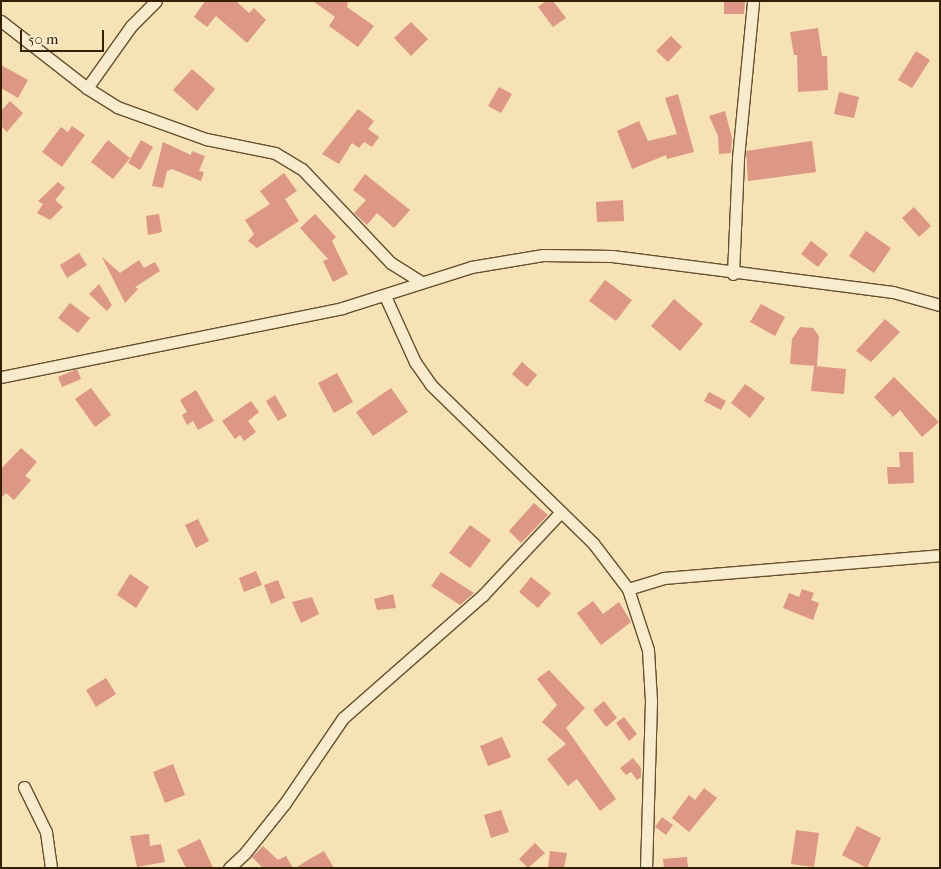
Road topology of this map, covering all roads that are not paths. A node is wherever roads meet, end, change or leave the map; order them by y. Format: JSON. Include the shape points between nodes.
{"nodes":[{"id":1,"x":156,"y":1,"type":"edge"},
{"id":2,"x":753,"y":1,"type":"edge"},
{"id":3,"x":1,"y":21,"type":"edge"},
{"id":4,"x":87,"y":88,"type":"junction"},
{"id":5,"x":733,"y":274,"type":"junction"},
{"id":6,"x":422,"y":282,"type":"junction"},
{"id":7,"x":385,"y":296,"type":"junction"},
{"id":8,"x":940,"y":305,"type":"edge"},
{"id":9,"x":1,"y":377,"type":"edge"},
{"id":10,"x":560,"y":514,"type":"junction"},
{"id":11,"x":940,"y":555,"type":"edge"},
{"id":12,"x":628,"y":589,"type":"junction"},
{"id":13,"x":24,"y":787,"type":"dead end"},
{"id":14,"x":234,"y":867,"type":"edge"},
{"id":15,"x":51,"y":868,"type":"edge"},
{"id":16,"x":646,"y":868,"type":"edge"}],
"edges":[{"from":1,"to":4,"type":"street","via":[[131,26]]},
{"from":2,"to":5,"type":"street","via":[[738,158]]},
{"from":3,"to":4,"type":"street"},
{"from":4,"to":6,"type":"street","via":[[117,107],[168,127],[281,157],[302,169],[334,199],[391,263]]},
{"from":5,"to":6,"type":"street","via":[[612,256],[543,255],[472,267]]},
{"from":5,"to":8,"type":"street","via":[[893,292]]},
{"from":6,"to":7,"type":"street"},
{"from":7,"to":9,"type":"street","via":[[180,342]]},
{"from":7,"to":10,"type":"street","via":[[415,362],[431,386],[497,447]]},
{"from":10,"to":12,"type":"street","via":[[593,543]]},
{"from":10,"to":14,"type":"street","via":[[483,596],[342,718],[310,770]]},
{"from":11,"to":12,"type":"street","via":[[663,578]]},
{"from":12,"to":16,"type":"street","via":[[648,650],[651,701]]},
{"from":13,"to":15,"type":"street","via":[[46,832]]}]}
